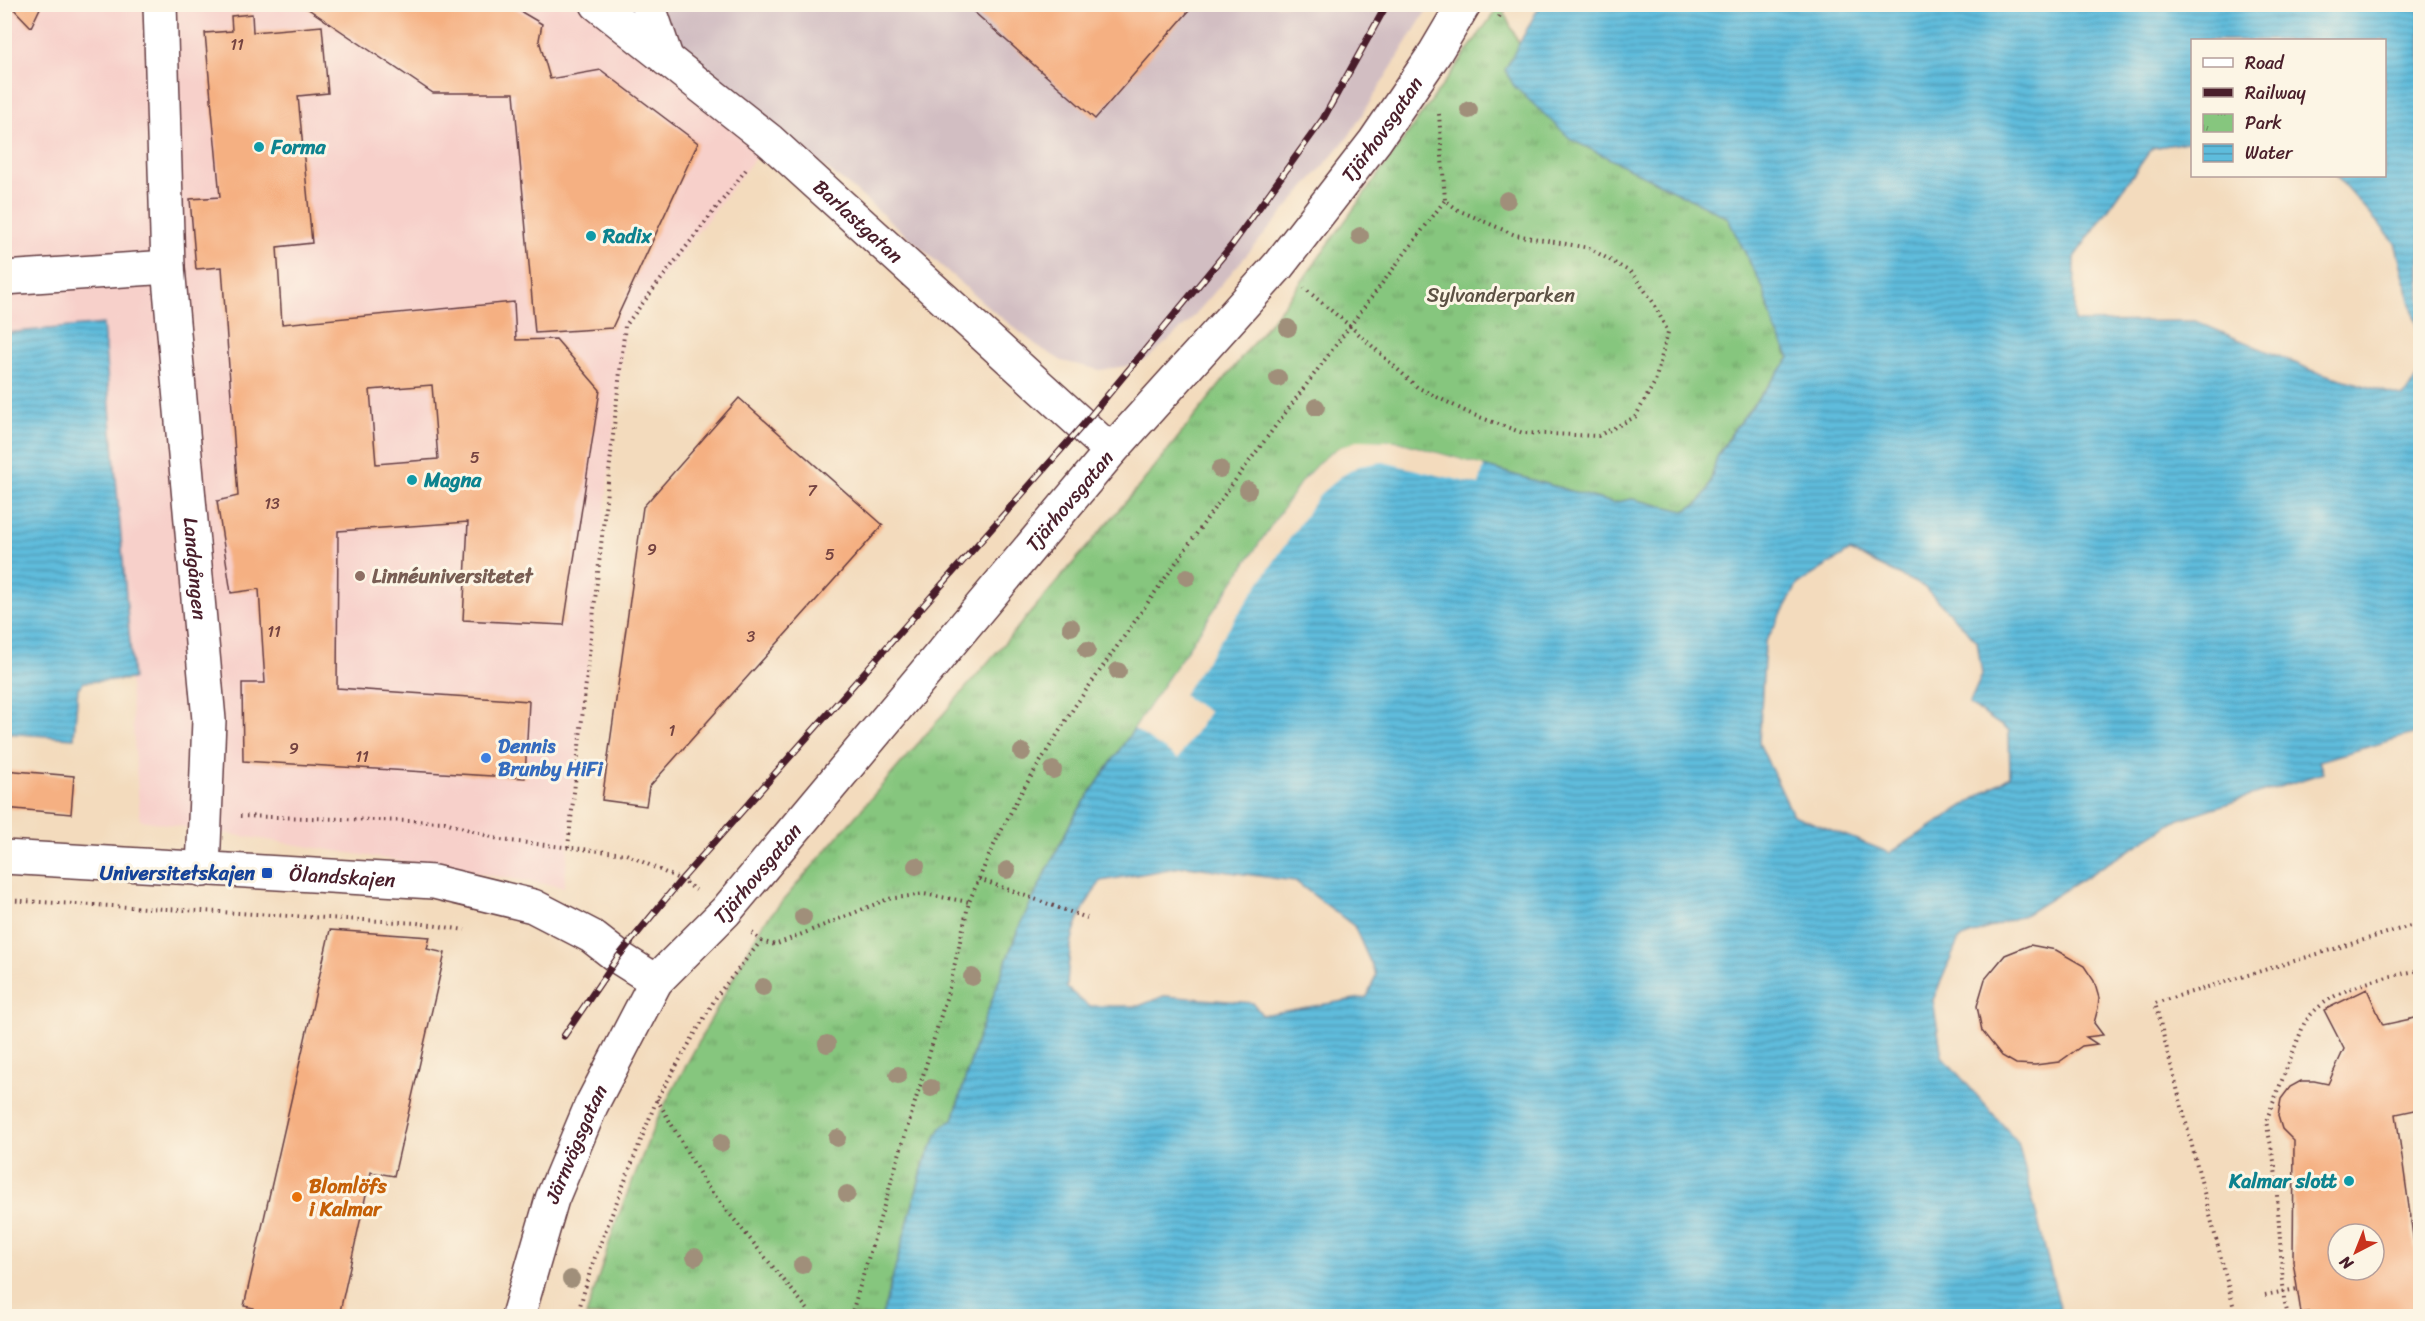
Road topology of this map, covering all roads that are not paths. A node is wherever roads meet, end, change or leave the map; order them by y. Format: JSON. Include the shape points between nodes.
{"nodes":[{"id":1,"x":160,"y":4,"type":"edge"},
{"id":2,"x":597,"y":4,"type":"edge"},
{"id":3,"x":648,"y":4,"type":"edge"},
{"id":4,"x":1464,"y":4,"type":"edge"},
{"id":5,"x":667,"y":60,"type":"junction"},
{"id":6,"x":168,"y":267,"type":"junction"},
{"id":7,"x":4,"y":278,"type":"edge"},
{"id":8,"x":1111,"y":452,"type":"junction"},
{"id":9,"x":4,"y":857,"type":"edge"},
{"id":10,"x":202,"y":870,"type":"junction"},
{"id":11,"x":656,"y":981,"type":"junction"},
{"id":12,"x":518,"y":1317,"type":"edge"}],
"edges":[{"from":1,"to":6,"type":"street","name":"Landgången"},
{"from":2,"to":5,"type":"street","name":"Barlastgatan"},
{"from":3,"to":5,"type":"street"},
{"from":4,"to":8,"type":"street","name":"Tjärhovsgatan","via":[[1375,141],[1278,266]]},
{"from":5,"to":8,"type":"street","name":"Barlastgatan","via":[[769,140]]},
{"from":6,"to":7,"type":"street"},
{"from":6,"to":10,"type":"street","name":"Landgången","via":[[208,720]]},
{"from":8,"to":11,"type":"street","name":"Tjärhovsgatan","via":[[726,911]]},
{"from":9,"to":10,"type":"street","name":"Ölandskajen"},
{"from":10,"to":11,"type":"street","name":"Ölandskajen","via":[[434,882],[533,906],[591,936]]},
{"from":11,"to":12,"type":"street","name":"Järnvägsgatan","via":[[591,1106],[552,1199]]}]}
